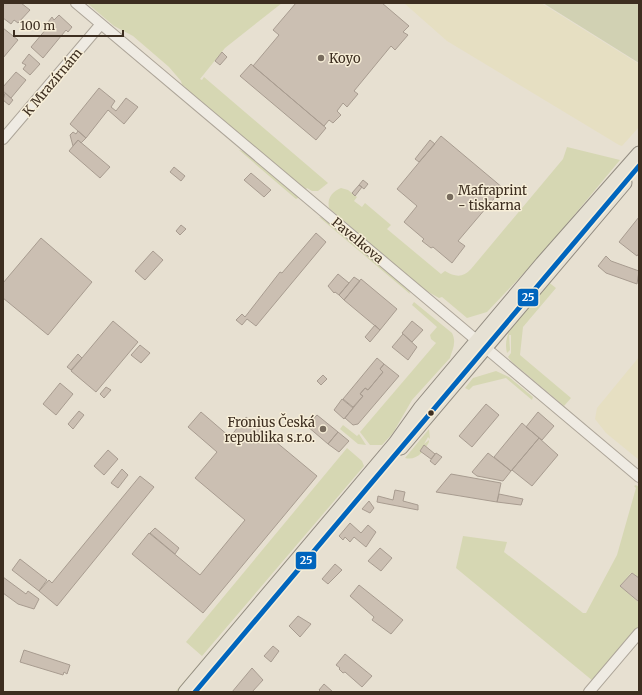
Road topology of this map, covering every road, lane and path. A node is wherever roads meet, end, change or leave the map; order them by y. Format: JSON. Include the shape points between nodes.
{"nodes":[{"id":1,"x":76,"y":3,"type":"edge"},
{"id":2,"x":101,"y":24,"type":"junction"},
{"id":3,"x":3,"y":139,"type":"edge"},
{"id":4,"x":639,"y":153,"type":"edge"},
{"id":5,"x":639,"y":166,"type":"edge"},
{"id":6,"x":482,"y":344,"type":"junction"},
{"id":7,"x":639,"y":477,"type":"edge"},
{"id":8,"x":639,"y":633,"type":"edge"},
{"id":9,"x":185,"y":692,"type":"edge"},
{"id":10,"x":195,"y":692,"type":"edge"},
{"id":11,"x":589,"y":692,"type":"edge"}],
"edges":[{"from":1,"to":2,"type":"street","name":"Pavelkova"},
{"from":2,"to":3,"type":"street","name":"K Mrazírnám"},
{"from":2,"to":6,"type":"street","name":"Pavelkova"},
{"from":4,"to":6,"type":"main road","via":[[582,216]]},
{"from":5,"to":6,"type":"main road"},
{"from":6,"to":7,"type":"street","name":"Pavelkova"},
{"from":6,"to":9,"type":"main road","via":[[420,408],[395,443]]},
{"from":6,"to":10,"type":"main road"},
{"from":8,"to":11,"type":"street"}]}
